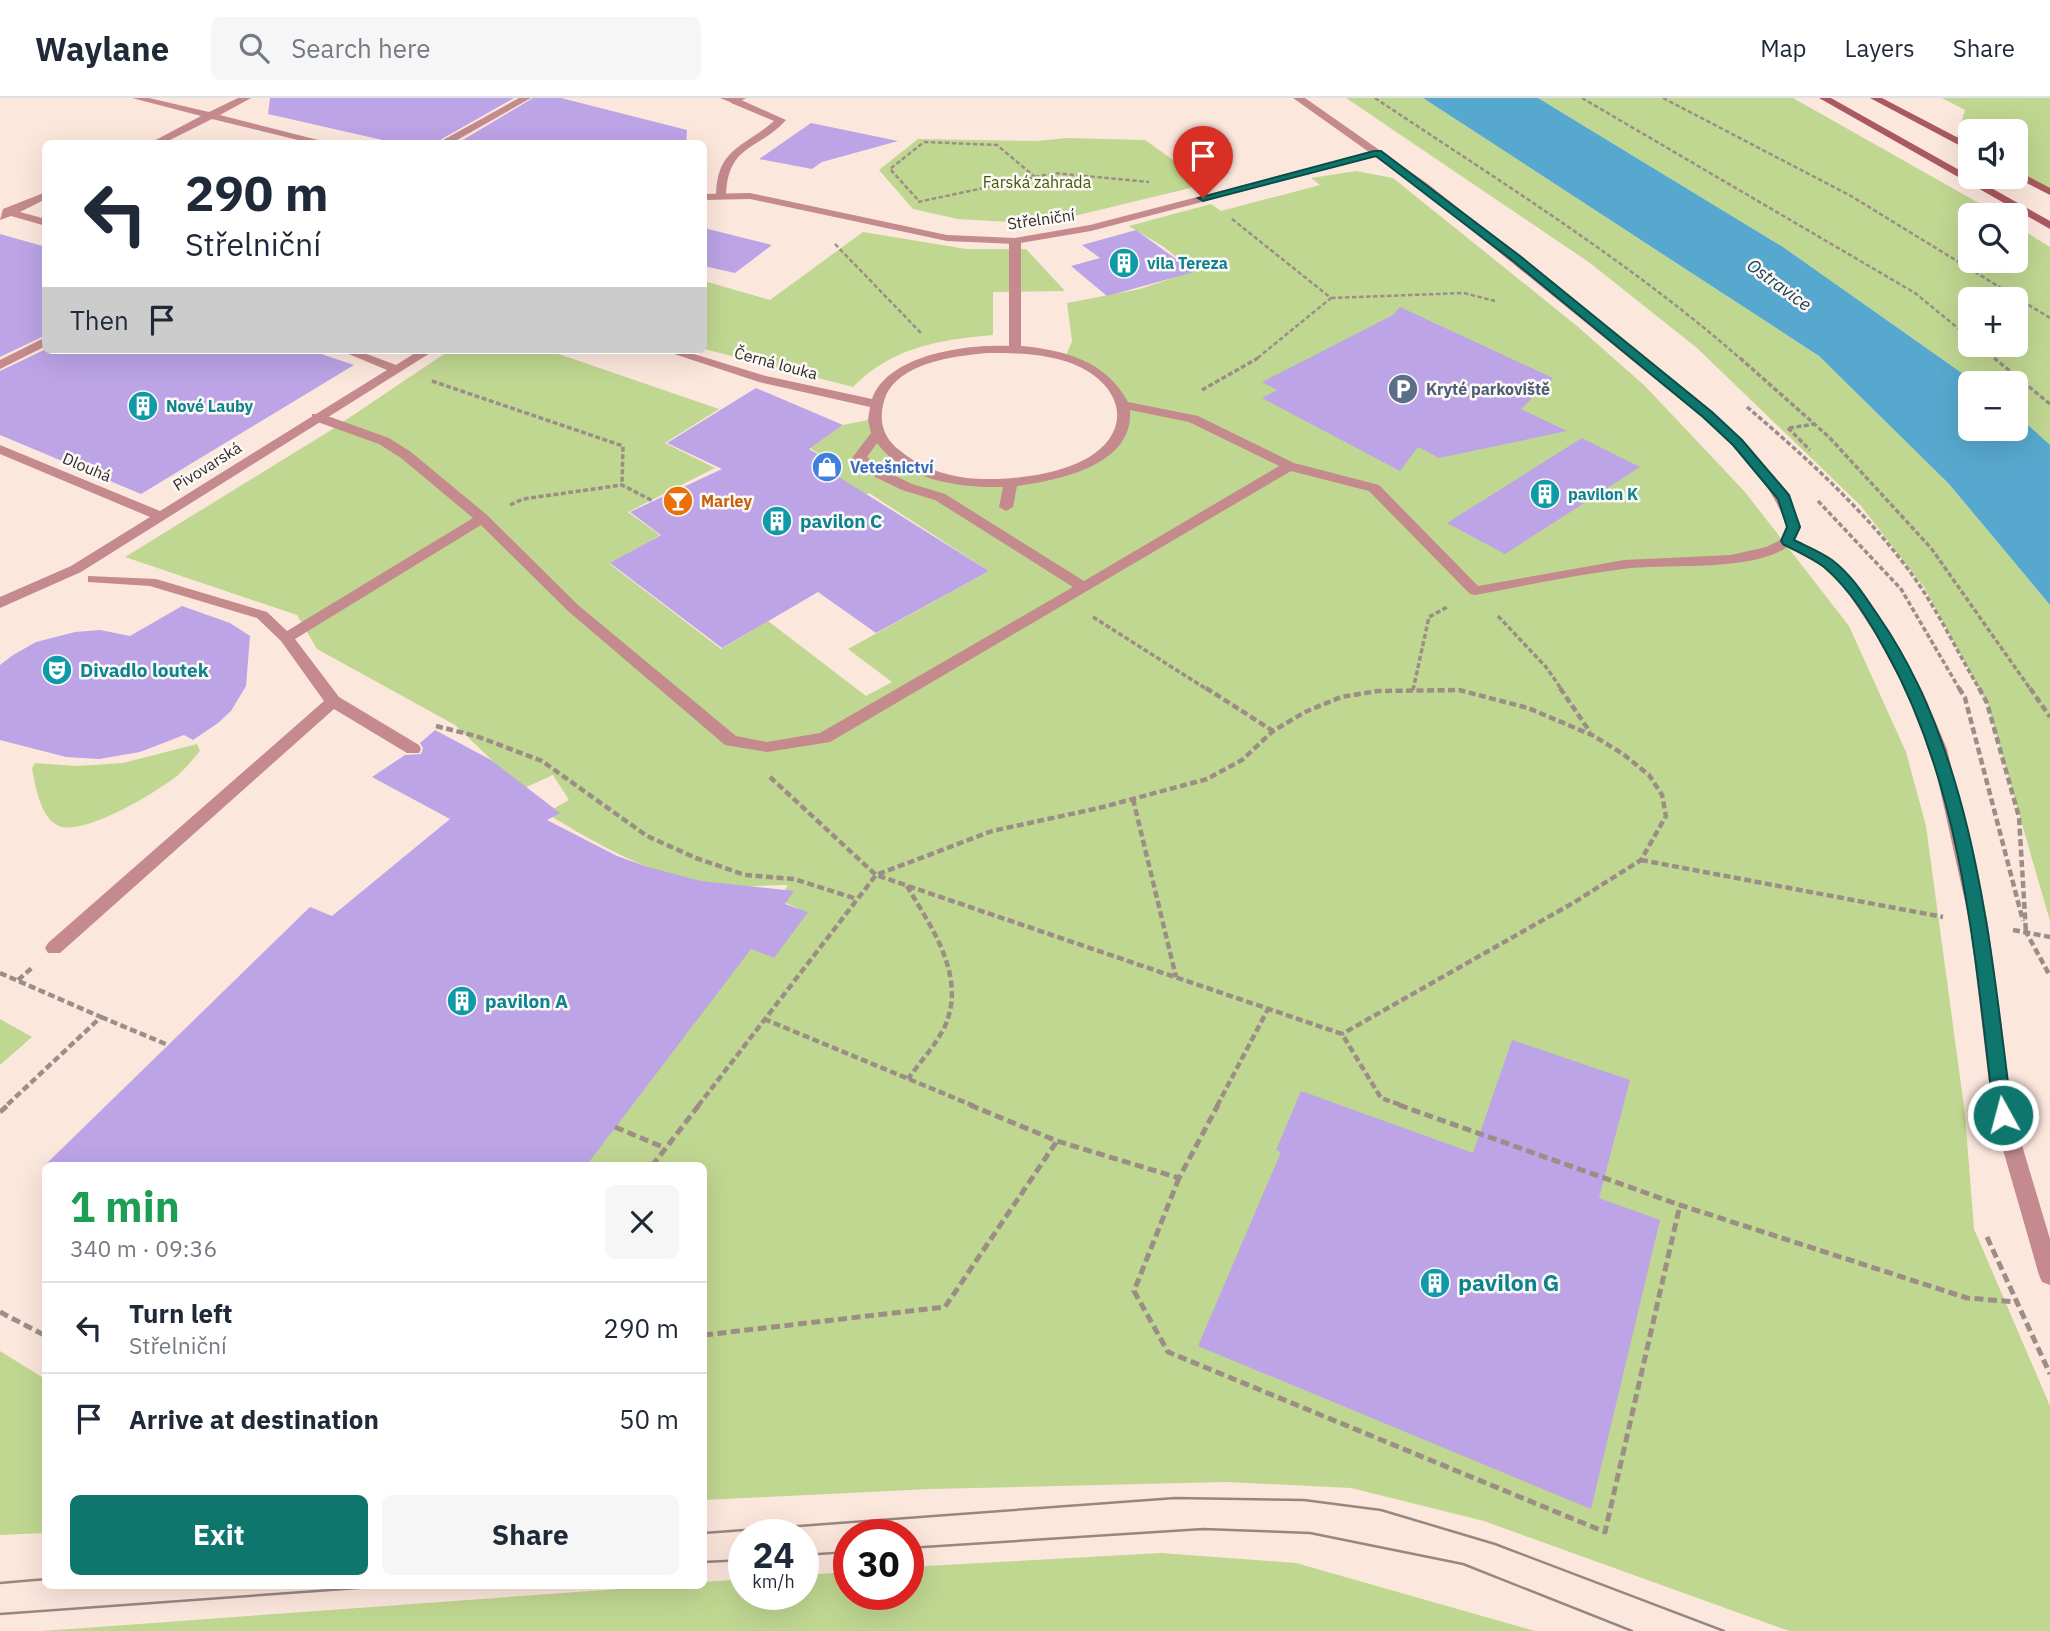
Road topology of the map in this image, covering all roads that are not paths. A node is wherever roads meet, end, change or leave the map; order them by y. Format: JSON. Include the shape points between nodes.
{"nodes":[{"id":1,"x":138,"y":98,"type":"edge"},
{"id":2,"x":246,"y":98,"type":"edge"},
{"id":3,"x":526,"y":98,"type":"edge"},
{"id":4,"x":1298,"y":98,"type":"edge"},
{"id":5,"x":1824,"y":98,"type":"edge"},
{"id":6,"x":1875,"y":98,"type":"edge"},
{"id":7,"x":734,"y":99,"type":"edge"},
{"id":8,"x":211,"y":116,"type":"junction"},
{"id":9,"x":161,"y":140,"type":"edge"},
{"id":10,"x":312,"y":140,"type":"edge"},
{"id":11,"x":448,"y":140,"type":"edge"},
{"id":12,"x":1958,"y":142,"type":"edge"},
{"id":13,"x":1377,"y":153,"type":"junction"},
{"id":14,"x":2028,"y":180,"type":"edge"},
{"id":15,"x":2050,"y":192,"type":"edge"},
{"id":16,"x":721,"y":195,"type":"junction"},
{"id":17,"x":42,"y":197,"type":"edge"},
{"id":18,"x":707,"y":197,"type":"edge"},
{"id":19,"x":4,"y":213,"type":"edge"},
{"id":20,"x":42,"y":222,"type":"edge"},
{"id":21,"x":2050,"y":226,"type":"edge"},
{"id":22,"x":1015,"y":241,"type":"junction"},
{"id":23,"x":42,"y":343,"type":"edge"},
{"id":24,"x":1015,"y":349,"type":"junction"},
{"id":25,"x":356,"y":354,"type":"edge"},
{"id":26,"x":422,"y":354,"type":"edge"},
{"id":27,"x":681,"y":354,"type":"edge"},
{"id":28,"x":0,"y":365,"type":"edge"},
{"id":29,"x":395,"y":369,"type":"junction"},
{"id":30,"x":875,"y":404,"type":"junction"},
{"id":31,"x":1124,"y":405,"type":"junction"},
{"id":32,"x":317,"y":417,"type":"junction"},
{"id":33,"x":878,"y":434,"type":"junction"},
{"id":34,"x":0,"y":449,"type":"edge"},
{"id":35,"x":1289,"y":466,"type":"junction"},
{"id":36,"x":1011,"y":482,"type":"junction"},
{"id":37,"x":1006,"y":507,"type":"dead end"},
{"id":38,"x":160,"y":516,"type":"junction"},
{"id":39,"x":482,"y":517,"type":"junction"},
{"id":40,"x":1787,"y":541,"type":"junction"},
{"id":41,"x":93,"y":579,"type":"dead end"},
{"id":42,"x":1083,"y":587,"type":"junction"},
{"id":43,"x":0,"y":603,"type":"edge"},
{"id":44,"x":286,"y":638,"type":"junction"},
{"id":45,"x":333,"y":701,"type":"junction"},
{"id":46,"x":412,"y":749,"type":"dead end"},
{"id":47,"x":54,"y":948,"type":"dead end"},
{"id":48,"x":2050,"y":1275,"type":"edge"}],
"edges":[{"from":1,"to":8,"type":"street"},
{"from":2,"to":8,"type":"street"},
{"from":3,"to":11,"type":"street"},
{"from":4,"to":13,"type":"street"},
{"from":5,"to":21,"type":"main road"},
{"from":6,"to":12,"type":"main road"},
{"from":7,"to":16,"type":"street","via":[[781,120],[727,160],[721,173]]},
{"from":8,"to":9,"type":"street"},
{"from":8,"to":10,"type":"street"},
{"from":13,"to":22,"type":"street","name":"Střelniční","via":[[1091,228]]},
{"from":13,"to":40,"type":"street","via":[[1498,243],[1737,443],[1784,498],[1794,527]]},
{"from":14,"to":15,"type":"main road"},
{"from":16,"to":18,"type":"street","name":"Střelniční"},
{"from":16,"to":22,"type":"street","name":"Střelniční","via":[[750,196],[947,238]]},
{"from":17,"to":19,"type":"street"},
{"from":19,"to":20,"type":"street"},
{"from":22,"to":24,"type":"street"},
{"from":23,"to":28,"type":"street"},
{"from":24,"to":30,"type":"street","via":[[962,351],[915,366],[883,390]]},
{"from":24,"to":31,"type":"street","via":[[1086,367],[1116,391]]},
{"from":25,"to":29,"type":"street"},
{"from":26,"to":29,"type":"street","name":"Pivovarská"},
{"from":27,"to":30,"type":"street","name":"Černá louka","via":[[763,379]]},
{"from":29,"to":32,"type":"street","name":"Pivovarská"},
{"from":30,"to":33,"type":"street"},
{"from":31,"to":35,"type":"street","via":[[1193,419]]},
{"from":31,"to":36,"type":"street","via":[[1119,435],[1090,462],[1040,479]]},
{"from":32,"to":38,"type":"street","name":"Pivovarská"},
{"from":32,"to":39,"type":"street","via":[[406,455]]},
{"from":33,"to":36,"type":"street","via":[[888,448],[927,471],[982,483]]},
{"from":33,"to":42,"type":"street","via":[[859,458],[880,474],[940,496]]},
{"from":34,"to":38,"type":"street","name":"Dlouhá"},
{"from":35,"to":40,"type":"street","via":[[1374,488],[1475,591],[1627,564],[1738,557],[1779,548]]},
{"from":35,"to":42,"type":"street"},
{"from":36,"to":37,"type":"street"},
{"from":38,"to":43,"type":"street","name":"Pivovarská","via":[[76,569]]},
{"from":39,"to":42,"type":"street","via":[[572,608],[731,741],[767,747],[824,738]]},
{"from":39,"to":44,"type":"street"},
{"from":40,"to":48,"type":"street","via":[[1827,563],[1850,585],[1915,692],[1939,749],[1979,924],[2003,1115]]},
{"from":41,"to":44,"type":"street","via":[[151,582],[262,615]]},
{"from":44,"to":45,"type":"street"},
{"from":45,"to":46,"type":"street"},
{"from":45,"to":47,"type":"street"}]}
